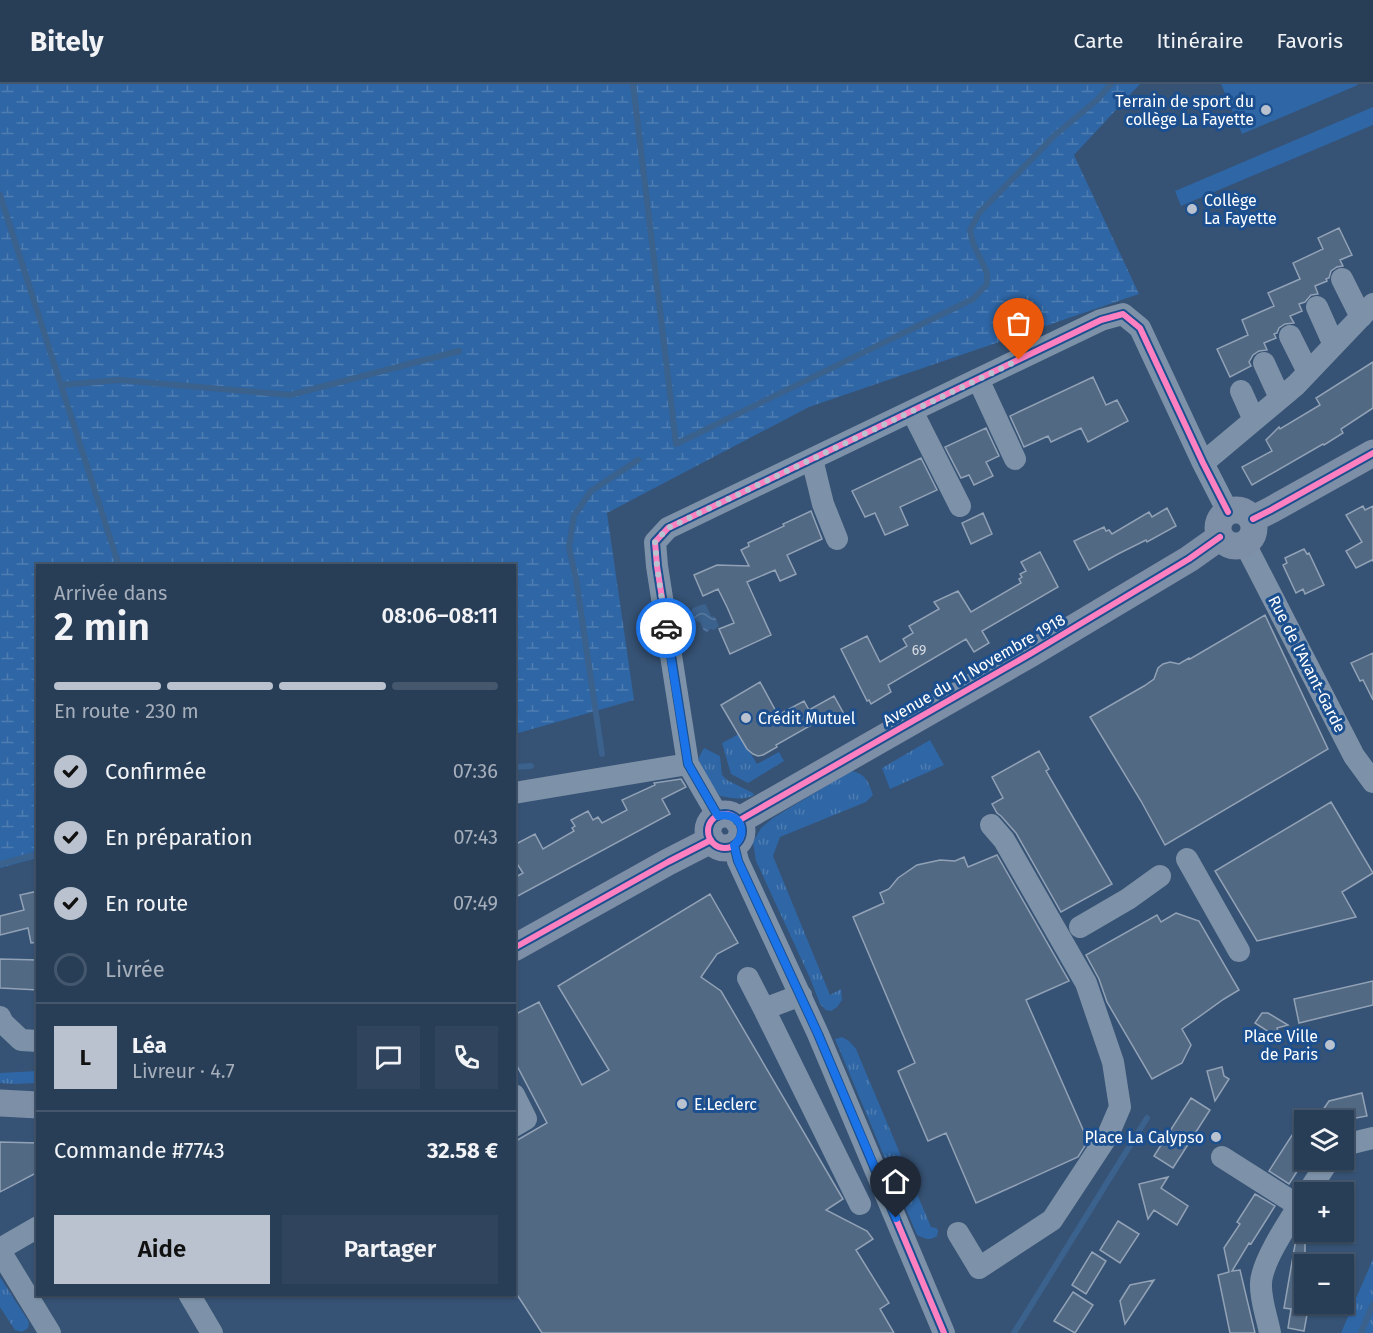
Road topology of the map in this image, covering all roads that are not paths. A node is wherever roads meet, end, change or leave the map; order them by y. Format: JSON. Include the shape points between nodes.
{"nodes":[{"id":1,"x":1342,"y":279,"type":"dead end"},
{"id":2,"x":1317,"y":307,"type":"dead end"},
{"id":3,"x":1367,"y":311,"type":"edge"},
{"id":4,"x":1290,"y":336,"type":"dead end"},
{"id":5,"x":1334,"y":345,"type":"junction"},
{"id":6,"x":1264,"y":363,"type":"dead end"},
{"id":7,"x":1308,"y":372,"type":"junction"},
{"id":8,"x":978,"y":379,"type":"junction"},
{"id":9,"x":1241,"y":391,"type":"dead end"},
{"id":10,"x":1280,"y":398,"type":"junction"},
{"id":11,"x":918,"y":408,"type":"junction"},
{"id":12,"x":1254,"y":420,"type":"junction"},
{"id":13,"x":1373,"y":453,"type":"edge"},
{"id":14,"x":812,"y":459,"type":"junction"},
{"id":15,"x":1015,"y":459,"type":"dead end"},
{"id":16,"x":1203,"y":463,"type":"junction"},
{"id":17,"x":965,"y":503,"type":"dead end"},
{"id":18,"x":1236,"y":528,"type":"junction"},
{"id":19,"x":837,"y":539,"type":"dead end"},
{"id":20,"x":688,"y":764,"type":"junction"},
{"id":21,"x":1373,"y":782,"type":"edge"},
{"id":22,"x":516,"y":793,"type":"edge"},
{"id":23,"x":991,"y":825,"type":"dead end"},
{"id":24,"x":725,"y":831,"type":"junction"},
{"id":25,"x":1187,"y":860,"type":"dead end"},
{"id":26,"x":1160,"y":876,"type":"dead end"},
{"id":27,"x":1080,"y":927,"type":"dead end"},
{"id":28,"x":516,"y":947,"type":"edge"},
{"id":29,"x":1239,"y":951,"type":"dead end"},
{"id":30,"x":748,"y":978,"type":"dead end"},
{"id":31,"x":801,"y":995,"type":"junction"},
{"id":32,"x":764,"y":1009,"type":"junction"},
{"id":33,"x":0,"y":1017,"type":"edge"},
{"id":34,"x":36,"y":1041,"type":"edge"},
{"id":35,"x":0,"y":1089,"type":"edge"},
{"id":36,"x":36,"y":1092,"type":"edge"},
{"id":37,"x":516,"y":1099,"type":"edge"},
{"id":38,"x":0,"y":1102,"type":"edge"},
{"id":39,"x":36,"y":1105,"type":"edge"},
{"id":40,"x":516,"y":1125,"type":"edge"},
{"id":41,"x":1373,"y":1138,"type":"edge"},
{"id":42,"x":1354,"y":1143,"type":"edge"},
{"id":43,"x":1222,"y":1157,"type":"dead end"},
{"id":44,"x":1294,"y":1193,"type":"edge"},
{"id":45,"x":860,"y":1204,"type":"dead end"},
{"id":46,"x":1294,"y":1215,"type":"edge"},
{"id":47,"x":36,"y":1228,"type":"edge"},
{"id":48,"x":958,"y":1233,"type":"dead end"},
{"id":49,"x":0,"y":1250,"type":"edge"},
{"id":50,"x":190,"y":1296,"type":"edge"},
{"id":51,"x":47,"y":1332,"type":"edge"},
{"id":52,"x":212,"y":1333,"type":"edge"},
{"id":53,"x":944,"y":1333,"type":"edge"},
{"id":54,"x":1270,"y":1333,"type":"edge"}],
"edges":[{"from":1,"to":3,"type":"street"},
{"from":2,"to":5,"type":"street"},
{"from":3,"to":5,"type":"street"},
{"from":4,"to":7,"type":"street"},
{"from":5,"to":7,"type":"street"},
{"from":6,"to":10,"type":"street"},
{"from":7,"to":10,"type":"street"},
{"from":8,"to":11,"type":"street"},
{"from":8,"to":15,"type":"street"},
{"from":8,"to":16,"type":"street","name":"Rue de l'Avant-Garde","via":[[1101,320],[1123,314],[1140,328]]},
{"from":9,"to":12,"type":"street"},
{"from":10,"to":12,"type":"street"},
{"from":11,"to":14,"type":"street"},
{"from":11,"to":17,"type":"street"},
{"from":12,"to":16,"type":"street"},
{"from":13,"to":18,"type":"main road","name":"Avenue du 11 Novembre 1918"},
{"from":14,"to":19,"type":"street"},
{"from":14,"to":20,"type":"street","via":[[668,528],[655,542]]},
{"from":16,"to":18,"type":"street","name":"Rue de l'Avant-Garde"},
{"from":18,"to":21,"type":"street","name":"Rue de l'Avant-Garde","via":[[1354,756]]},
{"from":18,"to":24,"type":"main road","name":"Avenue du 11 Novembre 1918","via":[[1030,654]]},
{"from":20,"to":22,"type":"street"},
{"from":20,"to":24,"type":"street"},
{"from":23,"to":48,"type":"street","via":[[1004,840],[1086,984],[1113,1062],[1120,1107],[1108,1135],[1052,1220],[980,1268]]},
{"from":24,"to":28,"type":"main road","name":"Avenue du 11 Novembre 1918"},
{"from":24,"to":31,"type":"street"},
{"from":25,"to":29,"type":"street"},
{"from":26,"to":27,"type":"street"},
{"from":30,"to":32,"type":"street"},
{"from":31,"to":32,"type":"street"},
{"from":31,"to":53,"type":"street"},
{"from":32,"to":45,"type":"street"},
{"from":33,"to":34,"type":"street","via":[[21,1040]]},
{"from":35,"to":36,"type":"main road"},
{"from":37,"to":40,"type":"street","via":[[526,1119]]},
{"from":38,"to":39,"type":"main road"},
{"from":41,"to":42,"type":"street"},
{"from":43,"to":44,"type":"street"},
{"from":46,"to":54,"type":"street","via":[[1262,1272],[1262,1296]]},
{"from":47,"to":49,"type":"street"},
{"from":49,"to":51,"type":"street"},
{"from":50,"to":52,"type":"street"}]}
